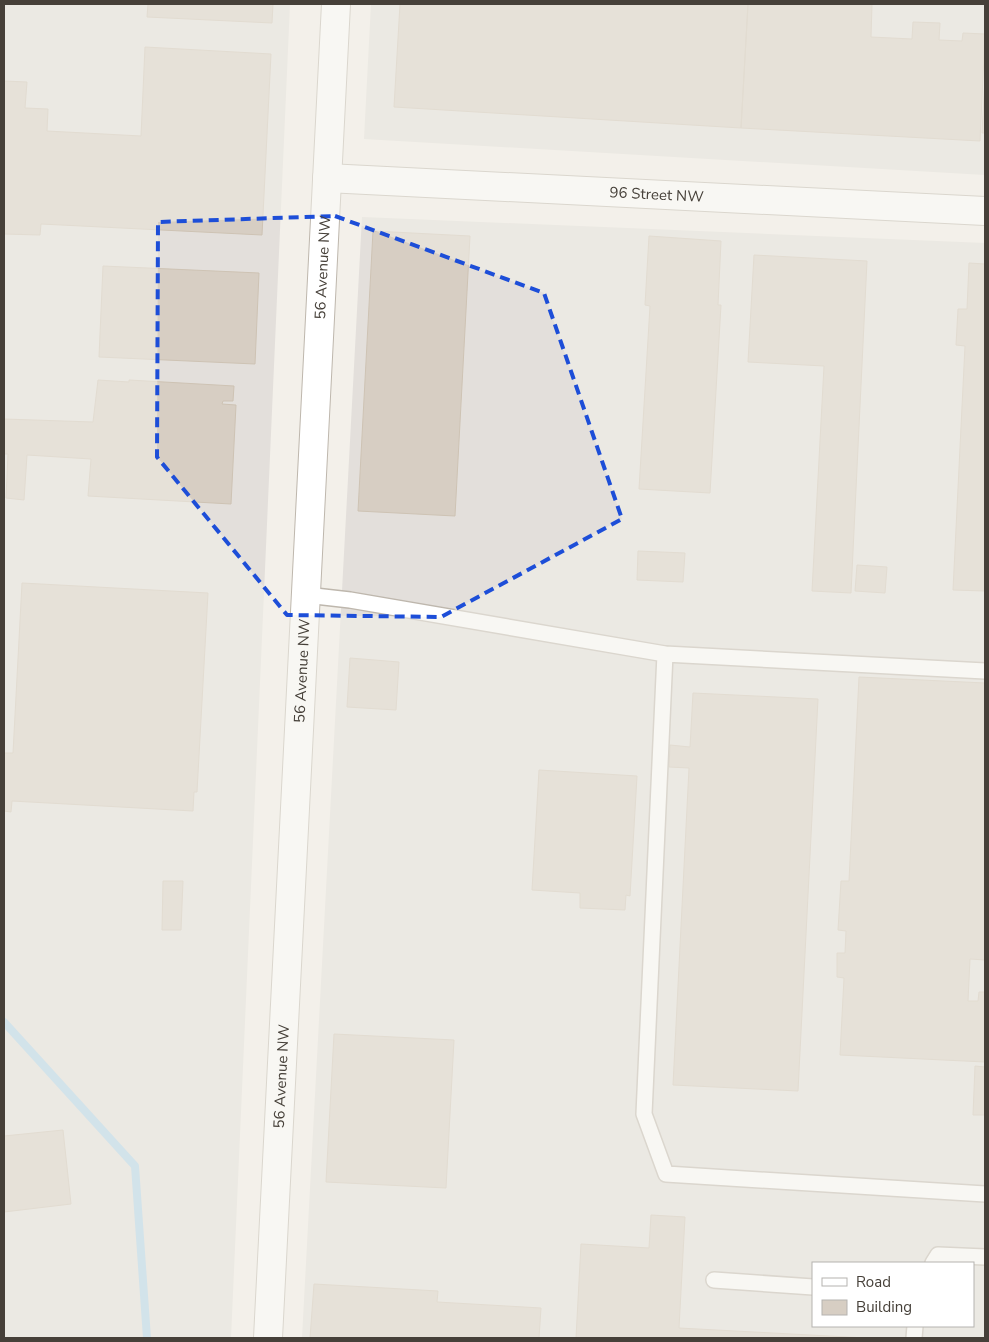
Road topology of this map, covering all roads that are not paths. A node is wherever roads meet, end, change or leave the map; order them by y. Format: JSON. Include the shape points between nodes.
{"nodes":[{"id":1,"x":336,"y":4,"type":"edge"},
{"id":2,"x":327,"y":178,"type":"junction"},
{"id":3,"x":985,"y":211,"type":"edge"},
{"id":4,"x":306,"y":595,"type":"junction"},
{"id":5,"x":665,"y":654,"type":"junction"},
{"id":6,"x":985,"y":671,"type":"edge"},
{"id":7,"x":985,"y":1194,"type":"edge"},
{"id":8,"x":985,"y":1257,"type":"edge"},
{"id":9,"x":934,"y":1262,"type":"edge"},
{"id":10,"x":714,"y":1280,"type":"dead end"},
{"id":11,"x":812,"y":1287,"type":"edge"},
{"id":12,"x":268,"y":1338,"type":"edge"}],
"edges":[{"from":1,"to":2,"type":"street","name":"56 Avenue NW"},
{"from":2,"to":3,"type":"street","name":"96 Street NW"},
{"from":2,"to":4,"type":"street","name":"56 Avenue NW"},
{"from":4,"to":5,"type":"lane"},
{"from":4,"to":12,"type":"street","name":"56 Avenue NW"},
{"from":5,"to":6,"type":"lane"},
{"from":5,"to":7,"type":"lane","via":[[644,1114],[666,1174]]},
{"from":8,"to":9,"type":"lane","via":[[938,1255]]},
{"from":10,"to":11,"type":"lane"}]}
